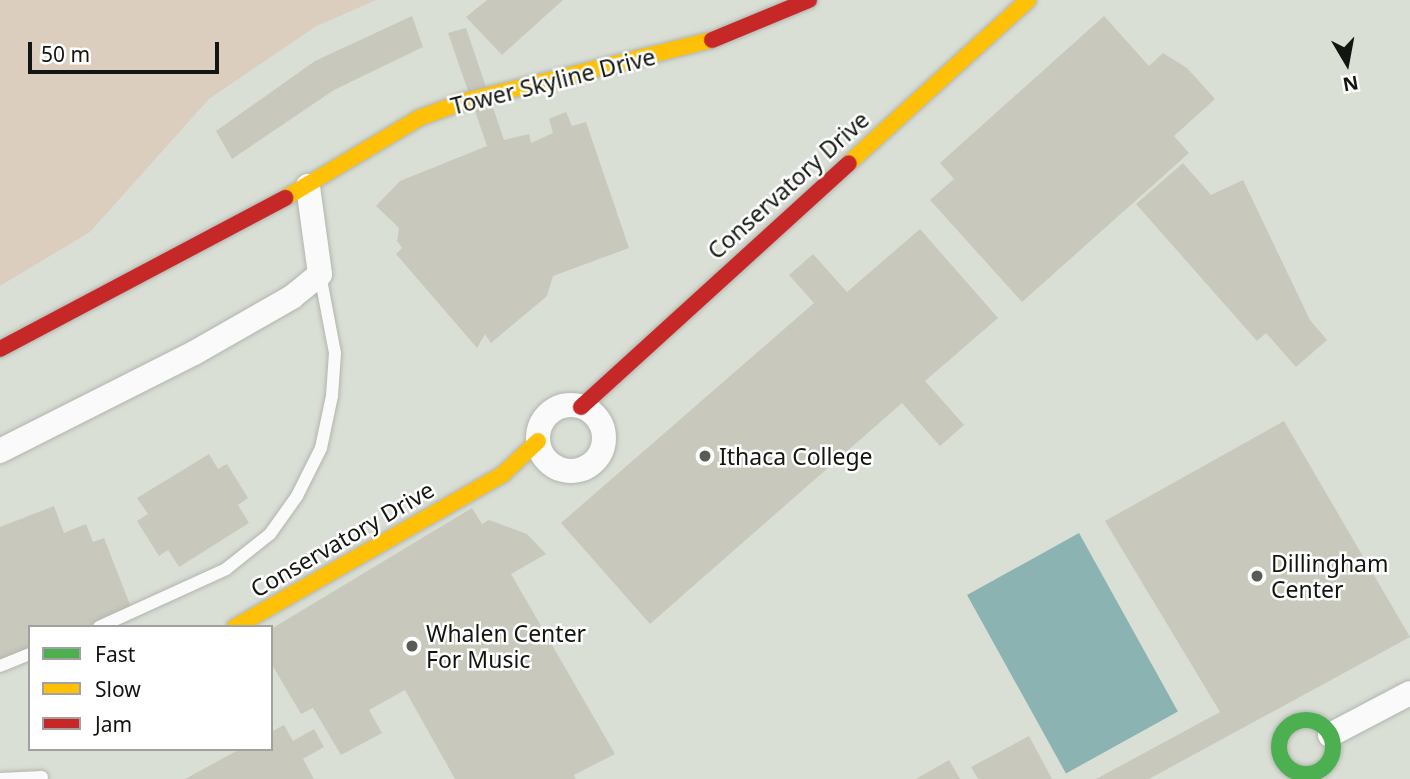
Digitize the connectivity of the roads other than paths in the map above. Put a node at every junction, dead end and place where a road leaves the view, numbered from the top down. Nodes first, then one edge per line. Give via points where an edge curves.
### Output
1 (809, 0) edge
2 (1028, 0) edge
3 (309, 186) junction
4 (320, 274) junction
5 (0, 349) edge
6 (581, 407) junction
7 (538, 441) junction
8 (0, 451) edge
9 (103, 625) edge
10 (239, 625) edge
11 (28, 655) edge
12 (0, 666) edge
13 (1410, 693) edge
14 (1331, 735) dead end
15 (42, 778) edge
16 (0, 779) edge

1 - 3 street, Tower Skyline Drive via 719,38 465,101 419,118 374,140
2 - 6 street, Conservatory Drive
3 - 4 street
3 - 5 street, Tower Skyline Drive
4 - 8 street via 292,297 194,353
4 - 9 lane via 335,353 332,396 321,448 297,496 270,534 226,569
6 - 7 street via 569,405 546,417
6 - 7 street via 601,422 604,435 603,448 587,467 561,469 542,453
7 - 10 street, Conservatory Drive via 503,474
11 - 12 lane
13 - 14 street
15 - 16 lane

